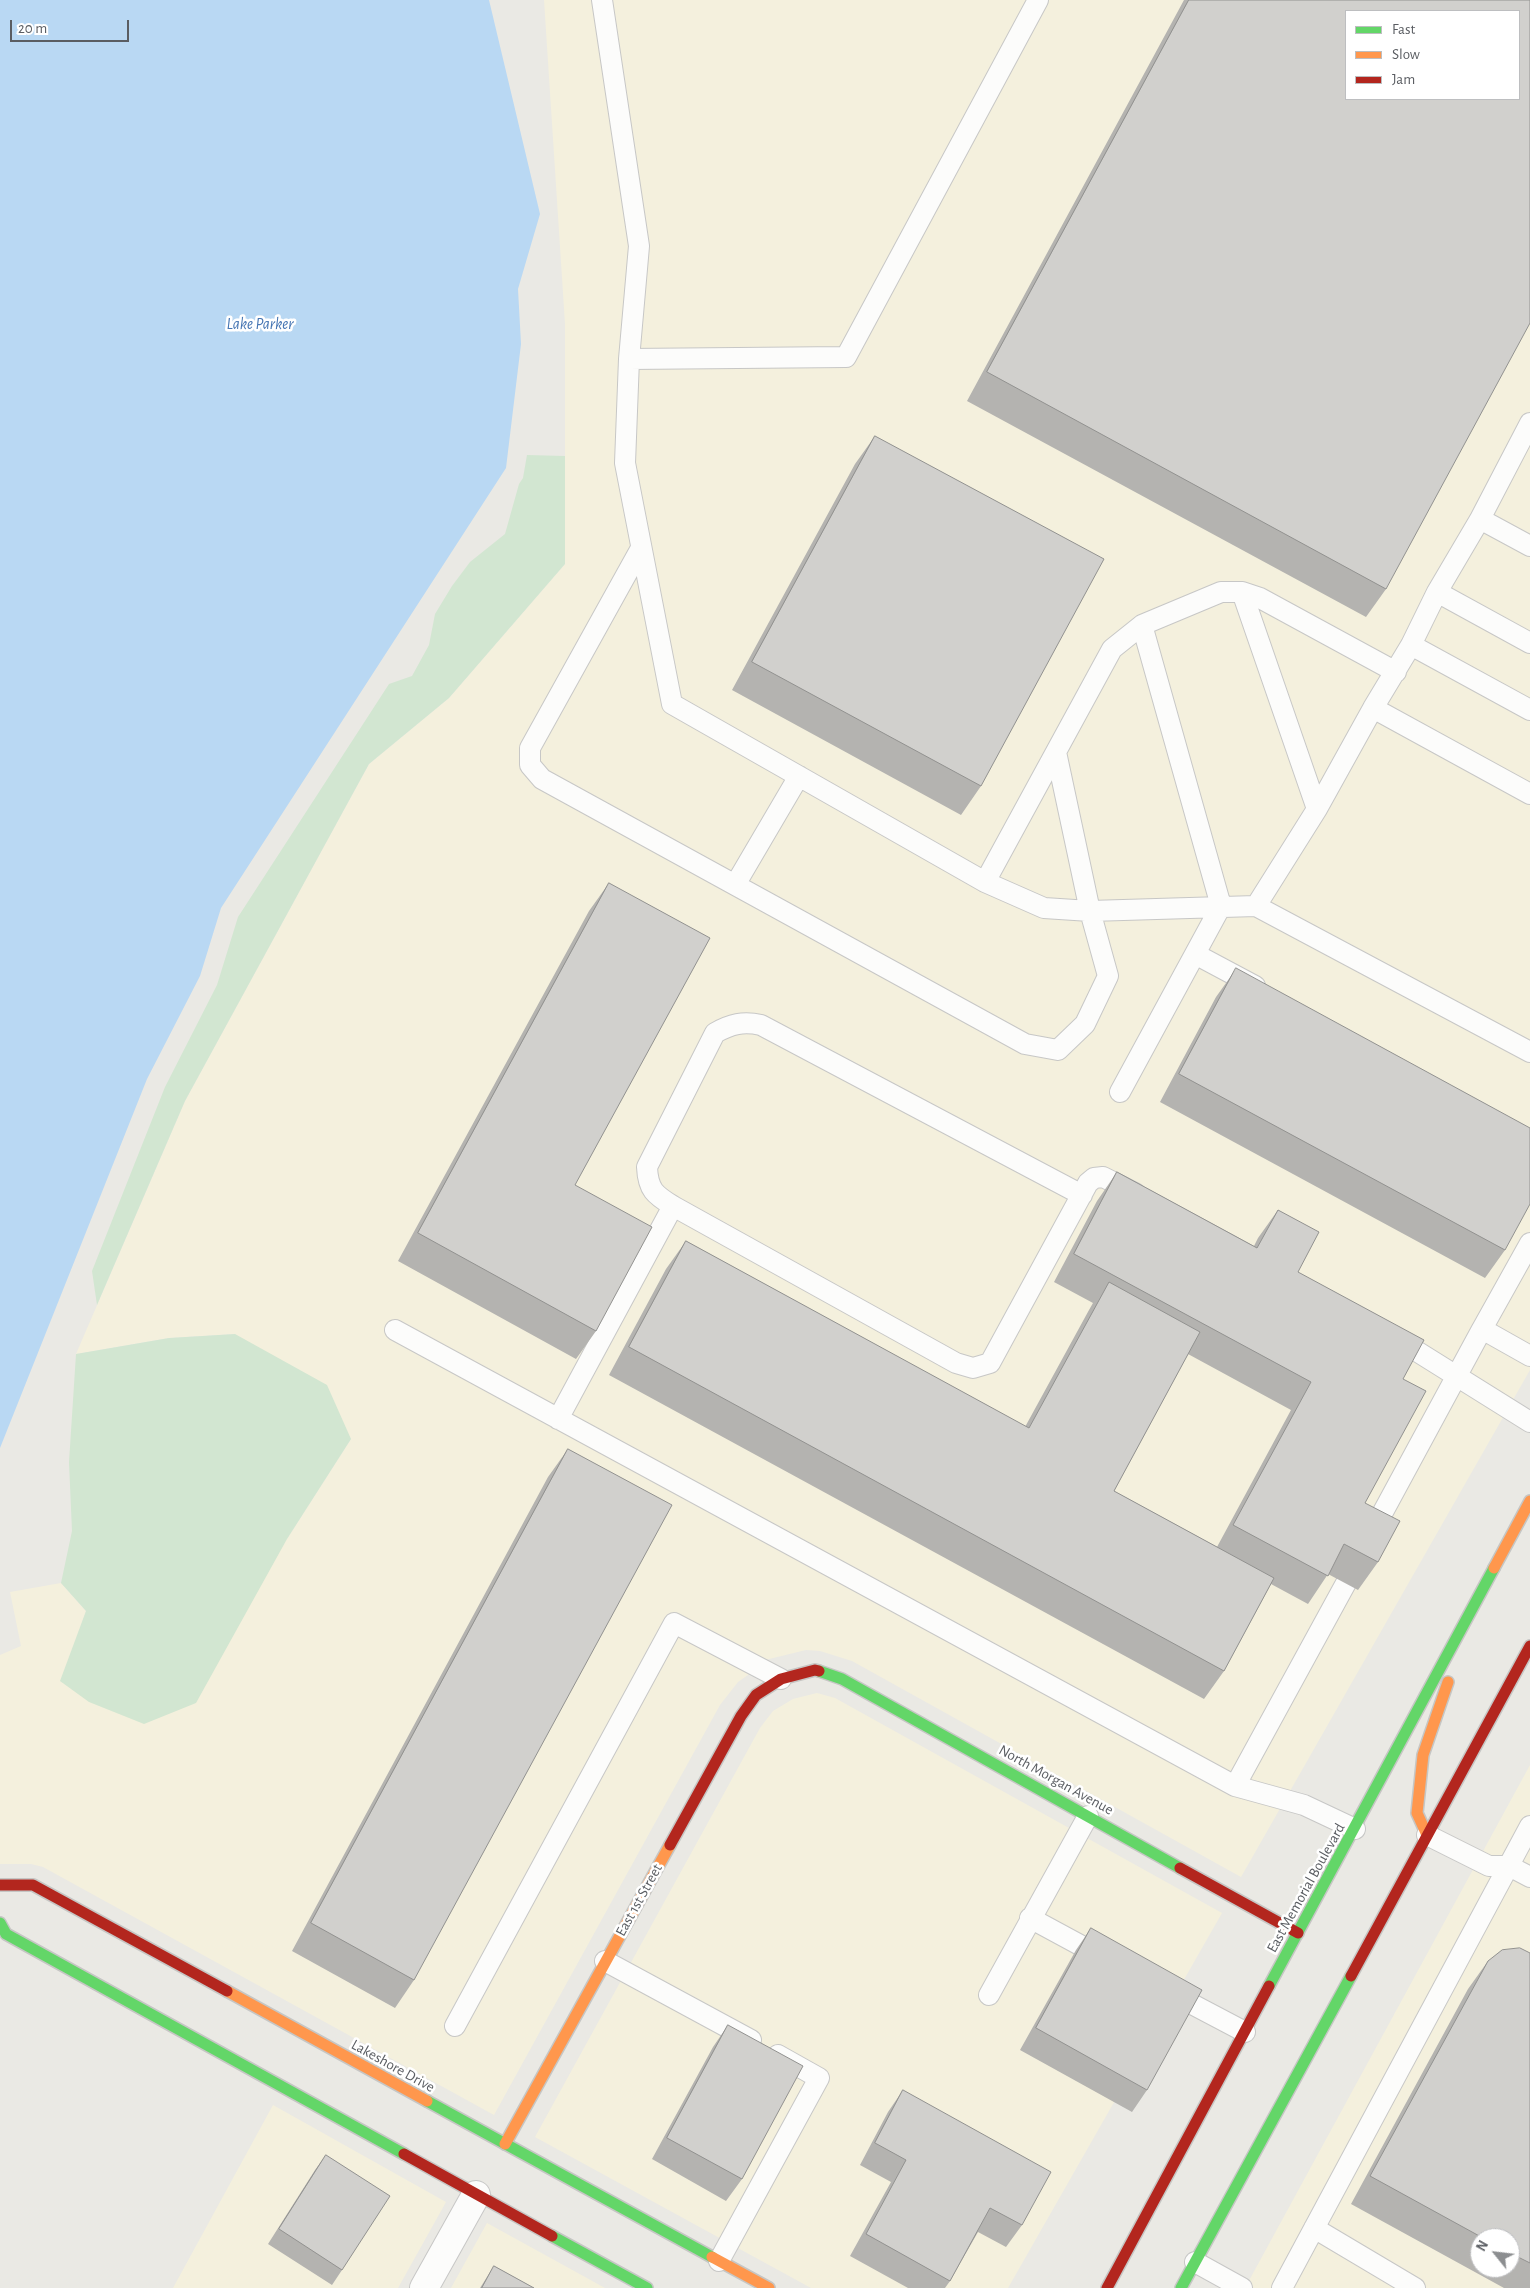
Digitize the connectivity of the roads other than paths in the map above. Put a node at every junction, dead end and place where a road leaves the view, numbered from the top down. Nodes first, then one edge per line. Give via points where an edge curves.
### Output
1 (602, 0) edge
2 (1038, 0) edge
3 (629, 359) junction
4 (1530, 423) edge
5 (1480, 519) junction
6 (1530, 546) edge
7 (641, 548) junction
8 (1242, 592) junction
9 (1437, 592) junction
10 (1142, 625) junction
11 (1530, 643) edge
12 (1411, 646) junction
13 (1396, 672) junction
14 (1373, 708) junction
15 (1530, 710) edge
16 (1056, 752) junction
17 (799, 776) junction
18 (1530, 794) edge
19 (1317, 808) junction
20 (985, 882) junction
21 (735, 885) junction
22 (1221, 906) junction
23 (1256, 906) junction
24 (1090, 911) junction
25 (1195, 954) junction
26 (1274, 996) edge
27 (1530, 1052) edge
28 (1120, 1092) dead end
29 (1082, 1195) junction
30 (1155, 1203) edge
31 (673, 1206) junction
32 (1530, 1244) edge
33 (1375, 1326) edge
34 (1482, 1329) junction
35 (395, 1330) dead end
36 (1530, 1356) edge
37 (1458, 1378) junction
38 (558, 1419) junction
39 (1530, 1422) edge
40 (1530, 1501) edge
41 (1367, 1542) edge
42 (1346, 1583) dead end
43 (1480, 1591) junction
44 (1530, 1646) edge
45 (787, 1678) junction
46 (1235, 1786) junction
47 (1088, 1816) junction
48 (1530, 1826) edge
49 (1355, 1829) junction
50 (1427, 1835) junction
51 (1508, 1866) junction
52 (1530, 1877) edge
53 (0, 1885) edge
54 (1030, 1918) junction
55 (0, 1923) edge
56 (1298, 1933) junction
57 (605, 1961) junction
58 (1117, 1964) edge
59 (1151, 1983) edge
60 (989, 1995) dead end
61 (455, 2026) dead end
62 (1245, 2032) junction
63 (505, 2144) junction
64 (476, 2195) junction
65 (1314, 2228) junction
66 (719, 2261) junction
67 (1195, 2262) junction
68 (424, 2288) edge
69 (647, 2288) edge
70 (769, 2288) edge
71 (1107, 2288) edge
72 (1181, 2288) edge
73 (1242, 2288) edge
74 (1282, 2288) edge
75 (1414, 2288) edge

1 - 3 lane via 639,246
2 - 3 lane via 846,357
3 - 7 lane via 625,463
4 - 5 lane
5 - 6 lane
5 - 9 lane
7 - 17 lane via 672,704
7 - 21 lane via 530,748 530,765 542,779
8 - 10 lane via 1221,592
8 - 13 lane via 1260,598
8 - 19 lane
9 - 11 lane
9 - 12 lane
10 - 16 lane via 1112,649
10 - 22 lane
12 - 13 lane
12 - 15 lane
13 - 14 lane
14 - 18 lane
14 - 19 lane
16 - 20 lane
16 - 24 lane
17 - 20 lane
17 - 21 lane
19 - 23 lane
20 - 24 lane via 1044,908
21 - 24 lane via 1025,1044 1058,1050 1085,1024 1108,976
22 - 23 lane
22 - 24 lane
22 - 25 lane
23 - 27 lane
25 - 26 lane
25 - 28 lane
29 - 30 lane via 1094,1178 1103,1177
29 - 31 lane via 990,1364 973,1368 956,1363
29 - 31 lane via 760,1025 746,1022 729,1025 715,1033 647,1167 655,1194
31 - 38 lane
32 - 34 lane
33 - 37 lane
34 - 36 lane
34 - 37 lane
35 - 38 lane
37 - 39 lane
37 - 41 lane
38 - 46 lane
40 - 43 street, East Memorial Boulevard
42 - 46 lane
43 - 49 street, East Memorial Boulevard
43 - 50 street via 1423,1755 1417,1813
44 - 50 street
45 - 47 street, North Morgan Avenue via 815,1670 842,1679
45 - 57 street, East 1st Street via 756,1695 740,1716
45 - 61 lane via 674,1623
46 - 49 lane via 1304,1805
47 - 54 lane
47 - 56 street, North Morgan Avenue
48 - 51 lane
49 - 56 street, East Memorial Boulevard
50 - 51 lane via 1488,1866
50 - 67 street
51 - 52 lane
51 - 65 lane
53 - 63 street, Lakeshore Drive via 33,1885
54 - 58 lane
54 - 60 lane
55 - 64 street via 6,1934
56 - 62 street, East Memorial Boulevard
57 - 63 street, East 1st Street
57 - 66 lane via 819,2078
59 - 62 lane
62 - 71 street, East Memorial Boulevard
63 - 66 street, Lakeshore Drive
64 - 68 street
64 - 69 street
65 - 74 lane
65 - 75 lane
66 - 70 street, Lakeshore Drive
67 - 72 street
67 - 73 lane

